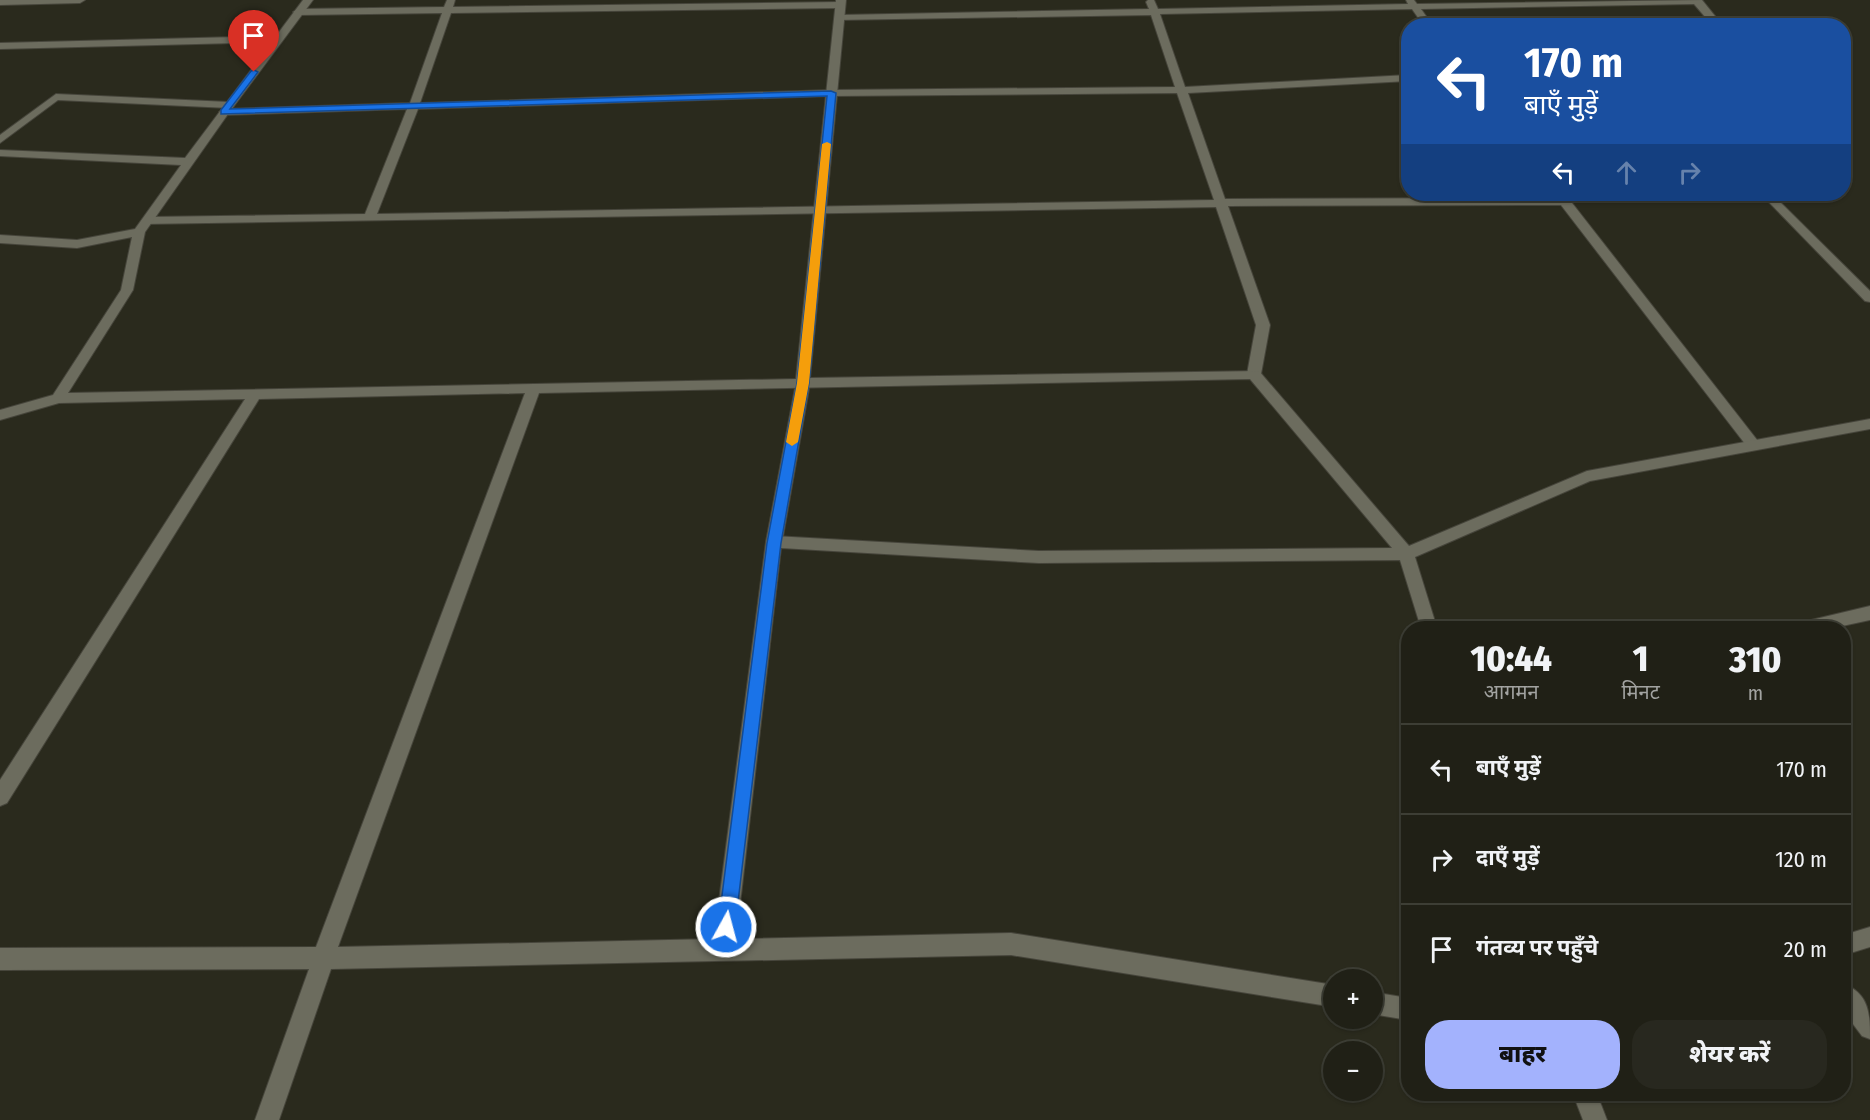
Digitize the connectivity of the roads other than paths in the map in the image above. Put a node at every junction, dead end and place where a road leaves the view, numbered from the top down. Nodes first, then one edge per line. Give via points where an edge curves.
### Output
1 (80, 0) edge
2 (308, 0) edge
3 (1697, 1) edge
4 (0, 2) edge
5 (841, 2) edge
6 (1411, 3) edge
7 (449, 5) edge
8 (1153, 6) edge
9 (298, 12) junction
10 (839, 18) junction
11 (1423, 18) edge
12 (1712, 18) edge
13 (278, 39) junction
14 (0, 46) edge
15 (1401, 78) edge
16 (1182, 90) junction
17 (831, 93) junction
18 (414, 106) junction
19 (227, 109) junction
20 (0, 140) edge
21 (0, 153) edge
22 (189, 162) junction
23 (1401, 200) edge
24 (1565, 201) edge
25 (1773, 201) edge
26 (1221, 203) junction
27 (820, 210) junction
28 (370, 217) junction
29 (143, 226) junction
30 (0, 239) edge
31 (1870, 298) edge
32 (1254, 374) junction
33 (803, 383) junction
34 (534, 388) junction
35 (255, 394) junction
36 (58, 398) junction
37 (0, 415) edge
38 (1870, 424) edge
39 (1754, 445) junction
40 (774, 543) junction
41 (1406, 554) junction
42 (1870, 613) edge
43 (1427, 621) edge
44 (1836, 621) edge
45 (0, 797) edge
46 (1870, 937) edge
47 (1851, 943) edge
48 (724, 950) junction
49 (324, 958) junction
50 (0, 959) edge
51 (1323, 994) edge
52 (1851, 1004) edge
53 (1383, 1005) edge
54 (1401, 1008) edge
55 (1870, 1028) edge
56 (1588, 1101) edge
57 (267, 1120) edge
58 (1595, 1120) edge

1 - 4 street
2 - 9 street
3 - 6 street
3 - 12 street
5 - 7 street
5 - 10 street
6 - 8 street
6 - 11 street
7 - 9 street
7 - 18 street
8 - 10 street
8 - 16 street
9 - 13 street
10 - 17 street
13 - 14 street
13 - 19 street
15 - 16 street
16 - 17 street
16 - 26 street
17 - 18 street
17 - 27 street
18 - 19 street
18 - 28 street
19 - 20 street via 56,97
19 - 22 street
21 - 22 street
22 - 29 street
23 - 26 street
24 - 39 street
25 - 31 street
26 - 27 street
26 - 32 street via 1263,325
27 - 28 street
27 - 33 street
28 - 29 street
29 - 30 street via 77,244
29 - 36 street via 127,290
32 - 33 street
32 - 41 street
33 - 34 street
33 - 40 street
34 - 35 street
34 - 49 street
35 - 36 street
35 - 45 street
36 - 37 street
38 - 39 street
39 - 41 street via 1587,476
40 - 41 street via 1039,557
40 - 48 street
41 - 43 street
42 - 44 street
46 - 47 street
48 - 49 street
48 - 51 street via 1011,944
49 - 50 street
49 - 57 street
52 - 55 street
53 - 54 street
56 - 58 street

